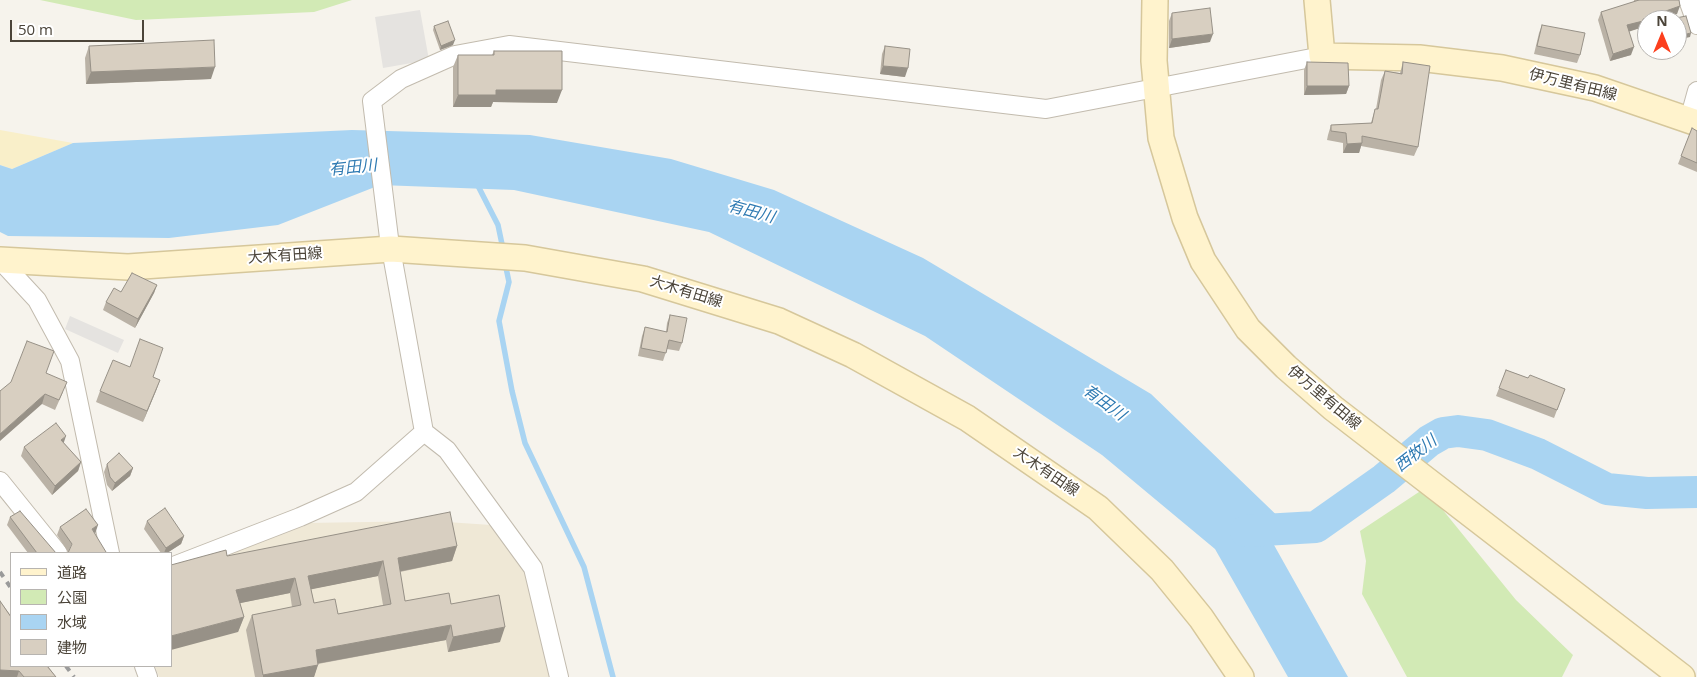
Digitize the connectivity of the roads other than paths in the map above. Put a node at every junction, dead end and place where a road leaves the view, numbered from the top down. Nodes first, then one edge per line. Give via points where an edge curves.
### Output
1 (1155, 0) edge
2 (1317, 0) edge
3 (1688, 0) edge
4 (1697, 25) edge
5 (1322, 56) junction
6 (1155, 89) junction
7 (1697, 91) edge
8 (1693, 122) edge
9 (391, 249) junction
10 (0, 260) edge
11 (424, 432) junction
12 (3, 491) edge
13 (57, 552) edge
14 (110, 552) edge
15 (172, 567) edge
16 (559, 677) edge
17 (1241, 677) edge
18 (1682, 677) edge

1 - 6 main road, 伊万里有田線
2 - 5 main road
3 - 4 street
5 - 6 street
5 - 8 main road, 伊万里有田線 via 1420,58 1502,68 1595,88
6 - 9 street via 1046,109 509,45 455,55 401,79 372,101
6 - 18 main road, 伊万里有田線 via 1161,138 1185,218 1203,260 1248,329 1286,367 1382,446
7 - 8 street
9 - 10 main road, 大木有田線 via 128,267
9 - 11 street
9 - 17 main road, 大木有田線 via 525,258 642,279 779,321 853,355 967,418 1098,508 1162,570 1201,618
10 - 14 street via 37,300 70,361
11 - 15 street via 356,492
11 - 16 street via 447,450 533,568
12 - 13 street

